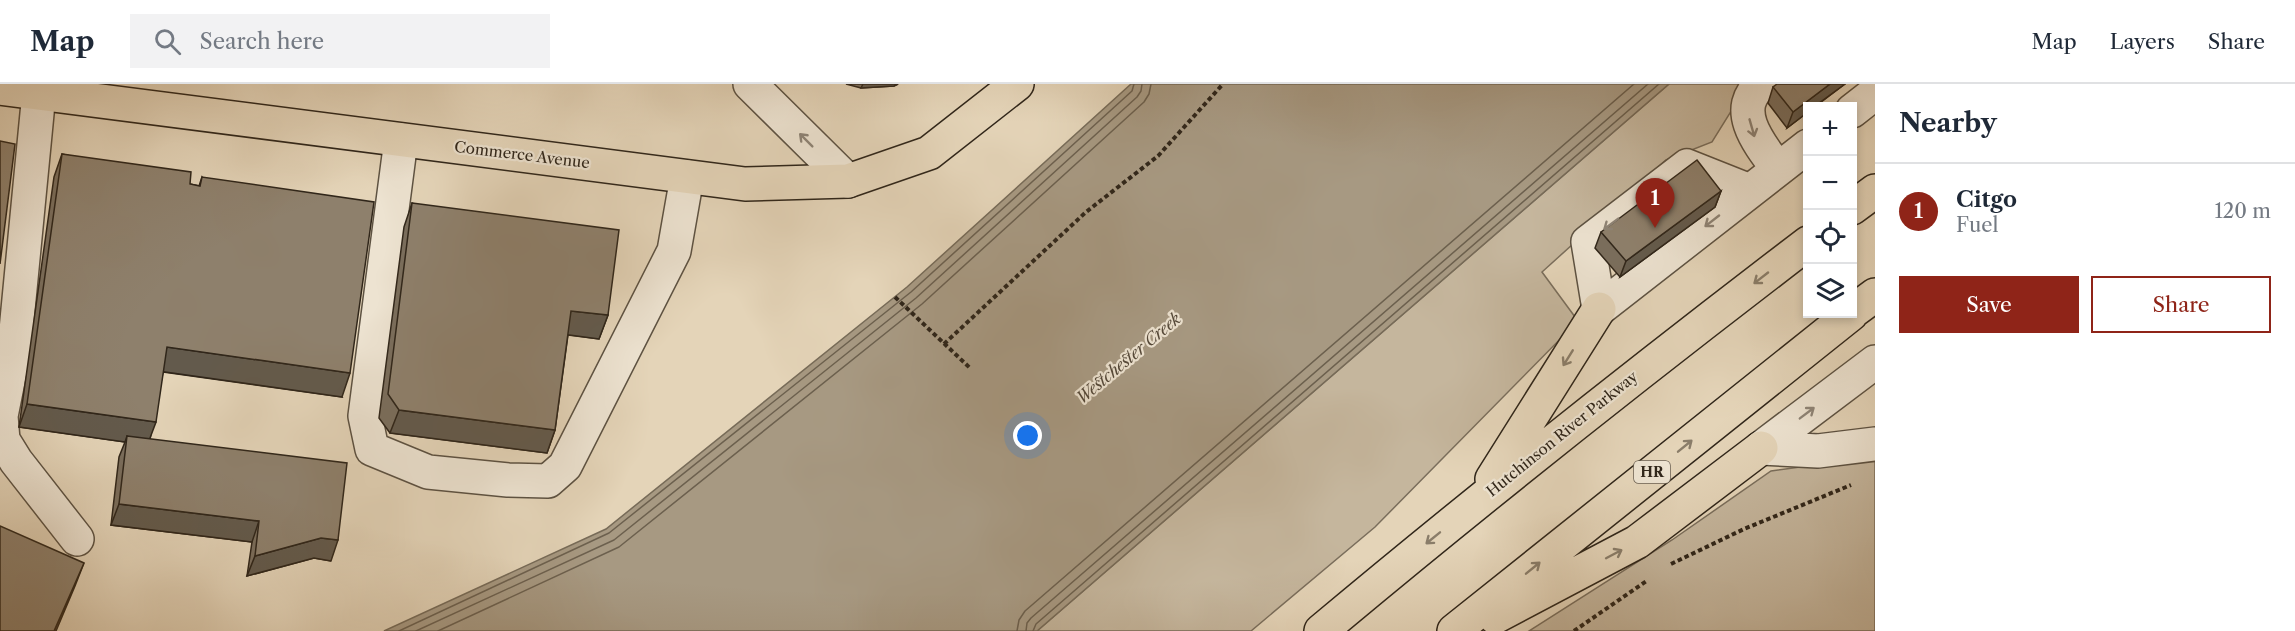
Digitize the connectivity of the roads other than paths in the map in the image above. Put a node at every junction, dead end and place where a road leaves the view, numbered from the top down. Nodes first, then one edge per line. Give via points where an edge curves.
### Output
1 (750, 84) edge
2 (1017, 84) edge
3 (1762, 84) edge
4 (0, 88) edge
5 (39, 93) junction
6 (100, 93) edge
7 (1875, 93) edge
8 (1857, 107) edge
9 (401, 140) junction
10 (1803, 150) edge
11 (1778, 169) junction
12 (687, 177) junction
13 (848, 182) junction
14 (1750, 191) junction
15 (1875, 191) edge
16 (1857, 204) edge
17 (1803, 247) edge
18 (1875, 295) edge
19 (1599, 309) junction
20 (1857, 309) edge
21 (1846, 318) edge
22 (1875, 362) edge
23 (1875, 444) edge
24 (1761, 448) junction
25 (1478, 501) junction
26 (77, 539) dead end
27 (1321, 631) edge
28 (1454, 631) edge
29 (1470, 631) edge

13 -> 1 street
2 - 13 main road, Commerce Avenue via 929,153
3 -> 11 street via 1755,89 1747,109 1753,135
4 - 5 main road, Commerce Avenue
5 - 6 main road, Commerce Avenue
5 - 26 street via 14,351 1,416 3,440
6 - 9 main road, Commerce Avenue
7 - 8 street
9 - 12 main road, Commerce Avenue
9 - 12 street via 366,416 372,448 428,472 548,481 565,466 674,251
10 - 11 street
11 - 14 street
12 - 13 main road, Commerce Avenue via 745,184
14 -> 19 street
14 -> 19 street via 1687,166 1588,242
15 - 16 main road
17 -> 25 main road, Hutchinson River Parkway
18 - 20 main road, HR
19 -> 25 main road
28 -> 21 main road, HR
24 -> 22 street
23 - 24 street via 1818,451
29 -> 24 main road via 1636,542
25 -> 27 main road, Hutchinson River Parkway

